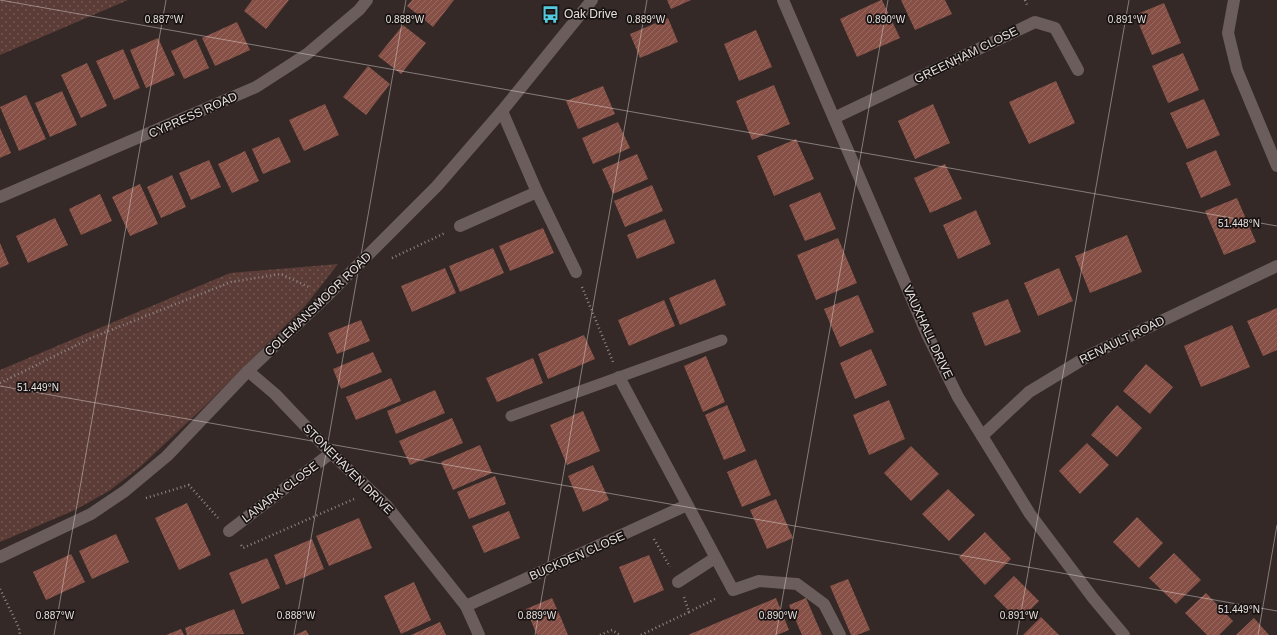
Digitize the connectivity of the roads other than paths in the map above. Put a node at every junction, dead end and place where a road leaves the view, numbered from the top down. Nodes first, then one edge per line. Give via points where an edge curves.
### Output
1 (368, 0) edge
2 (592, 0) edge
3 (784, 0) edge
4 (1234, 0) edge
5 (1078, 70) dead end
6 (502, 111) junction
7 (834, 118) junction
8 (1277, 166) edge
9 (538, 192) junction
10 (0, 197) edge
11 (460, 226) road end
12 (1277, 266) edge
13 (576, 272) road end
14 (722, 340) dead end
15 (248, 371) junction
16 (619, 377) junction
17 (511, 416) dead end
18 (982, 436) junction
19 (331, 453) junction
20 (687, 505) junction
21 (229, 531) dead end
22 (0, 557) edge
23 (715, 558) junction
24 (678, 582) dead end
25 (466, 606) junction
26 (479, 635) edge
27 (840, 635) edge
28 (1124, 635) edge

1 - 10 street, CYPRESS ROAD via 307,54 256,87
2 - 6 street, COLEMANSMOOR ROAD
3 - 7 street, VAUXHALL DRIVE
4 - 8 street via 1228,33 1237,70
5 - 7 street, GREENHAM CLOSE via 1055,28 1035,22
6 - 9 street
6 - 15 street, COLEMANSMOOR ROAD via 437,186 326,298
7 - 18 street, VAUXHALL DRIVE via 927,334 958,397
9 - 11 street
9 - 13 street
12 - 18 street, RENAULT ROAD via 1090,355 1029,392
14 - 16 lane
15 - 19 street, STONEHAVEN DRIVE via 275,394
15 - 22 street, COLEMANSMOOR ROAD via 167,456 125,491 91,514
16 - 17 lane
16 - 20 street
18 - 28 street, VAUXHALL DRIVE via 1030,514
19 - 21 street, LANARK CLOSE
19 - 25 street, STONEHAVEN DRIVE via 386,505
20 - 23 street
20 - 25 street, BUCKDEN CLOSE
23 - 24 street
23 - 27 street via 733,590 759,581 797,584 824,604
25 - 26 street, STONEHAVEN DRIVE

